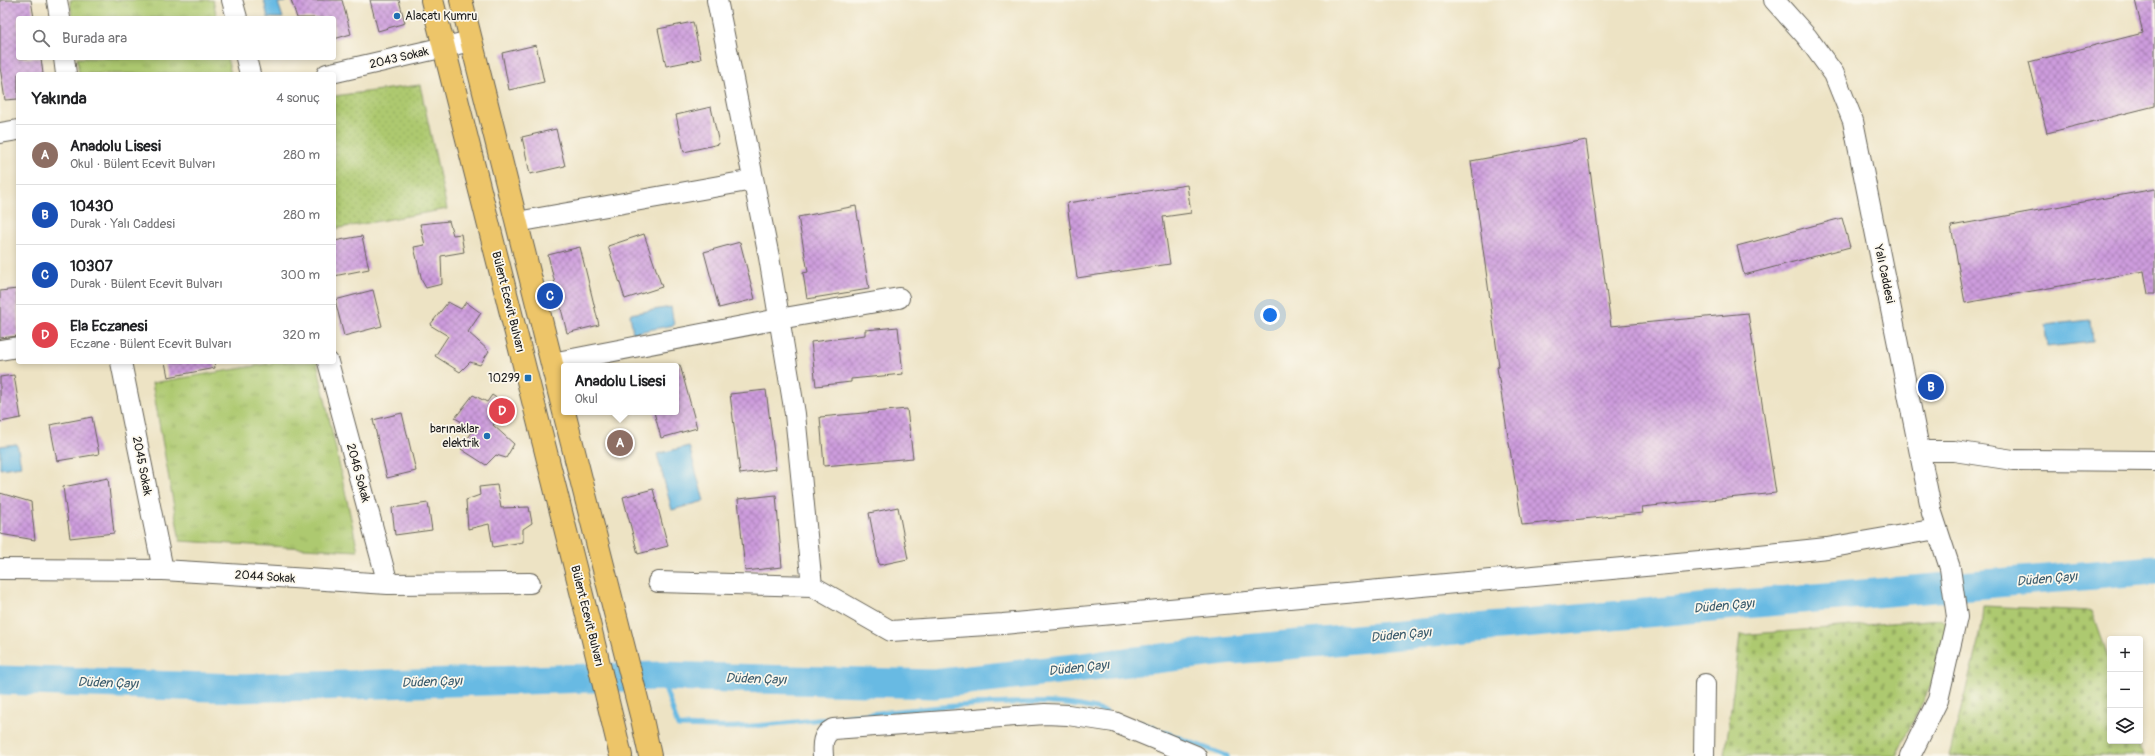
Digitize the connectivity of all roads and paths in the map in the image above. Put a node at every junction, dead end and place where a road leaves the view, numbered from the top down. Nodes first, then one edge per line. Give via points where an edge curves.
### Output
1 (57, 0) edge
2 (232, 0) edge
3 (432, 0) edge
4 (460, 0) edge
5 (717, 0) edge
6 (1774, 0) edge
7 (60, 16) edge
8 (236, 16) edge
9 (471, 41) junction
10 (444, 48) junction
11 (64, 60) edge
12 (246, 60) edge
13 (66, 72) edge
14 (250, 72) edge
15 (336, 72) edge
16 (16, 130) edge
17 (0, 133) edge
18 (753, 180) junction
19 (516, 222) junction
20 (899, 298) dead end
21 (779, 318) junction
22 (16, 346) edge
23 (0, 350) edge
24 (552, 363) junction
25 (121, 364) edge
26 (329, 364) edge
27 (561, 400) edge
28 (565, 415) edge
29 (1920, 451) junction
30 (2155, 461) edge
31 (1937, 529) junction
32 (0, 569) edge
33 (163, 570) junction
34 (658, 582) dead end
35 (530, 583) dead end
36 (388, 584) junction
37 (812, 586) junction
38 (1705, 684) dead end
39 (621, 756) edge
40 (650, 756) edge
41 (823, 756) edge
42 (1196, 756) edge
43 (1704, 756) edge
44 (1910, 756) edge

1 - 7 street
2 - 8 street
3 - 10 main road, Bülent Ecevit Bulvarı
4 - 9 main road
5 - 18 street
6 - 29 street, Yalı Caddesi via 1807,37 1834,74 1853,121
9 - 10 street, 2043 Sokak
9 - 19 main road
10 - 15 street, 2043 Sokak
10 - 39 main road, Bülent Ecevit Bulvarı
11 - 13 street
12 - 14 street
16 - 17 street
18 - 19 street
18 - 21 street
19 - 24 main road
20 - 21 street
21 - 24 street
21 - 37 street via 795,414
22 - 23 street
24 - 27 main road
25 - 33 street, 2045 Sokak
26 - 36 street, 2046 Sokak
28 - 40 main road
29 - 30 street via 1954,451 2013,460
29 - 31 street, Yalı Caddesi
31 - 37 street via 1827,548 1718,559 1003,624 891,631
31 - 44 street, Yalı Caddesi via 1950,568 1957,618 1938,700
32 - 33 street, 2044 Sokak
33 - 36 street, 2044 Sokak
34 - 37 street
35 - 36 street, 2044 Sokak
38 - 43 street
41 - 42 street via 822,742 827,732 834,729 1044,714 1114,722

